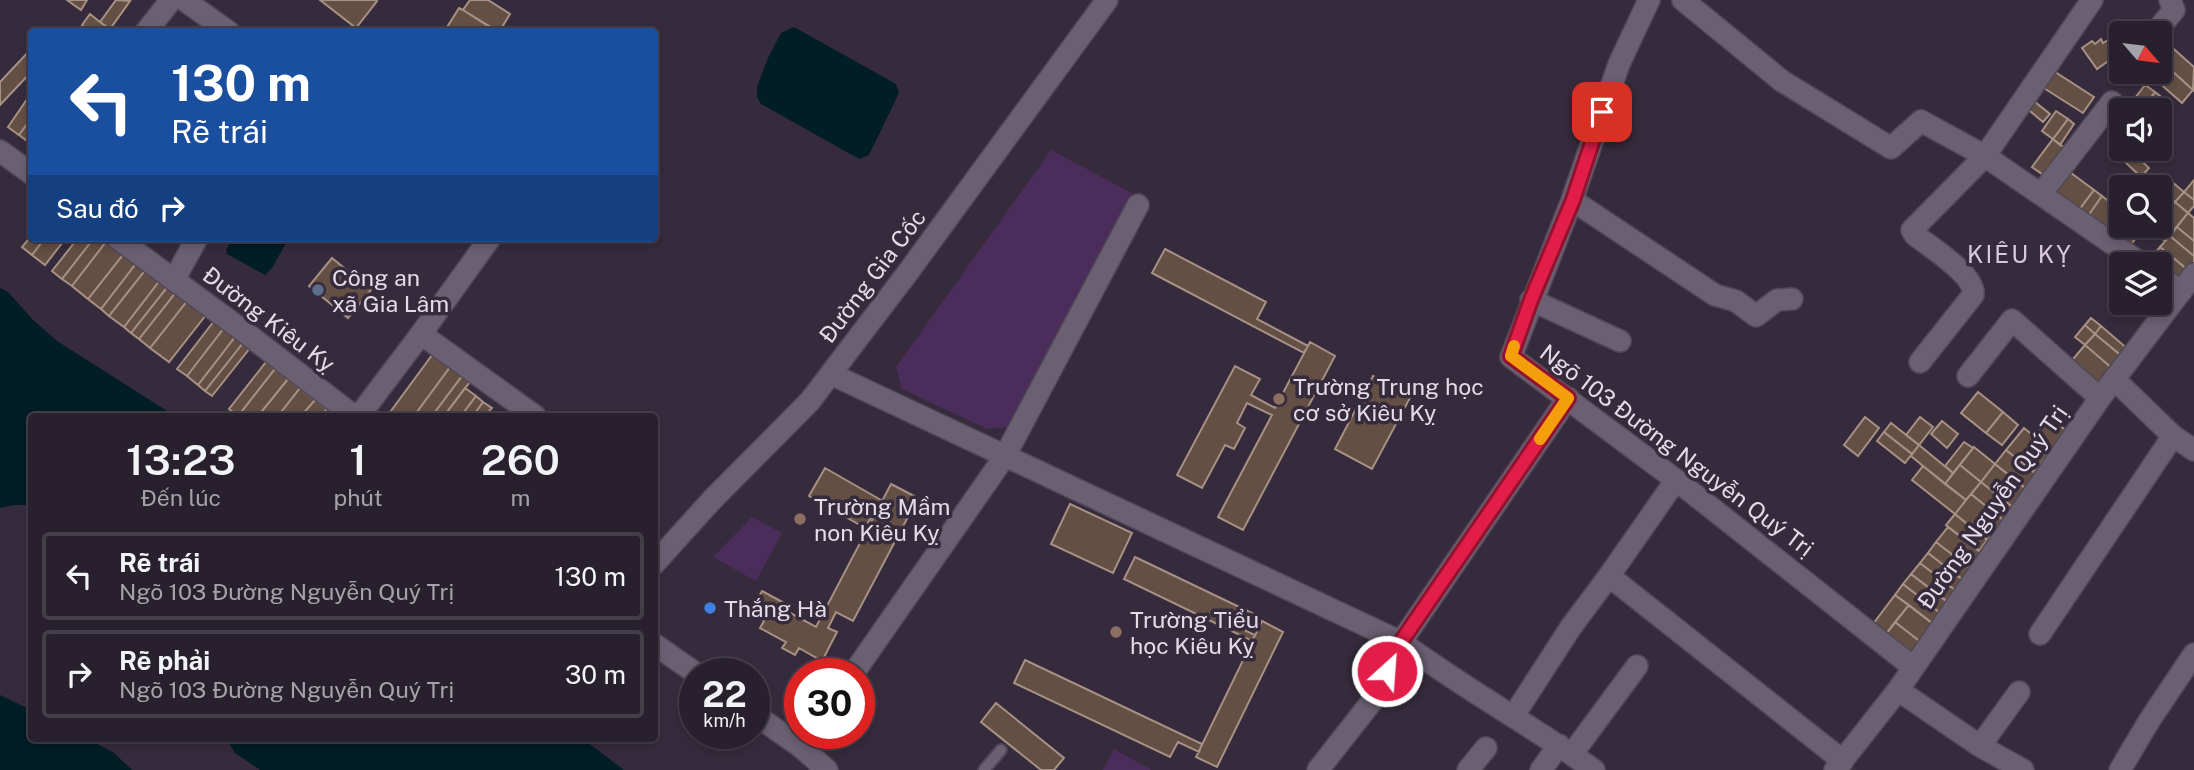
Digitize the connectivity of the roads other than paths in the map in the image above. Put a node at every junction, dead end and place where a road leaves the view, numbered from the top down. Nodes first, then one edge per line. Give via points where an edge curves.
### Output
1 (171, 0) edge
2 (184, 0) edge
3 (1107, 0) edge
4 (1649, 0) edge
5 (1683, 0) edge
6 (2092, 0) edge
7 (2169, 0) edge
8 (2165, 21) edge
9 (149, 28) edge
10 (223, 28) edge
11 (2109, 106) edge
12 (0, 151) edge
13 (1984, 156) junction
14 (28, 171) edge
15 (2041, 194) junction
16 (1573, 200) junction
17 (1138, 205) dead end
18 (122, 242) edge
19 (195, 242) edge
20 (487, 242) edge
21 (2125, 252) edge
22 (2194, 274) edge
23 (174, 280) junction
24 (2172, 285) edge
25 (2181, 292) junction
26 (1792, 299) dead end
27 (1531, 300) junction
28 (421, 334) junction
29 (1620, 341) dead end
30 (1920, 362) dead end
31 (831, 374) junction
32 (1968, 376) dead end
33 (2114, 379) junction
34 (1568, 398) junction
35 (2100, 398) junction
36 (352, 413) edge
37 (358, 413) edge
38 (531, 413) edge
39 (2173, 436) junction
40 (2194, 450) edge
41 (1005, 456) junction
42 (1676, 480) junction
43 (658, 560) edge
44 (1609, 576) junction
45 (2040, 634) dead end
46 (1401, 642) junction
47 (658, 647) edge
48 (2194, 654) edge
49 (864, 658) edge
50 (679, 661) edge
51 (1637, 666) dead end
52 (1913, 667) junction
53 (1898, 690) junction
54 (2019, 692) dead end
55 (1514, 715) junction
56 (1980, 746) junction
57 (1486, 748) dead end
58 (812, 749) edge
59 (1002, 750) dead end
60 (1566, 750) junction
61 (1839, 765) edge
62 (827, 770) edge
63 (984, 770) edge
64 (1318, 770) edge
65 (1468, 770) edge
66 (1541, 770) edge
67 (1594, 770) edge
68 (2023, 770) edge
69 (2120, 770) edge

1 - 9 street
2 - 10 street
3 - 31 street, Đường Gia Cốc
4 - 16 street, Ngõ 103 Đường Nguyễn Quý Trị via 1619,64
5 - 13 street via 1782,81 1891,148 1921,121
6 - 13 street
7 - 8 street via 2174,10
11 - 15 street
12 - 14 street
13 - 15 street
13 - 30 street via 1912,230 1965,275 1973,289 1973,295
15 - 21 street
16 - 26 street via 1715,295 1727,297 1756,316 1777,300
16 - 27 street, Ngõ 103 Đường Nguyễn Quý Trị
17 - 41 street
18 - 23 street, Đường Kiêu Kỵ
19 - 23 street
20 - 28 street
22 - 25 street, Đường Nguyễn Quý Trị
23 - 36 street, Đường Kiêu Kỵ
24 - 25 street
25 - 33 street, Đường Nguyễn Quý Trị
27 - 29 street
27 - 34 street, Ngõ 103 Đường Nguyễn Quý Trị via 1511,356
28 - 37 street
28 - 38 street
31 - 41 street
31 - 43 street, Đường Gia Cốc
32 - 35 street via 2012,320
33 - 35 street, Đường Nguyễn Quý Trị
33 - 39 street
34 - 42 street, Ngõ 103 Đường Nguyễn Quý Trị
34 - 46 street
35 - 52 street, Đường Nguyễn Quý Trị
39 - 40 street
39 - 45 street
41 - 46 street
41 - 49 street
42 - 44 street
42 - 52 street, Ngõ 103 Đường Nguyễn Quý Trị
44 - 55 street
44 - 61 street
46 - 55 street via 1447,676
46 - 64 street via 1380,691
47 - 50 street
48 - 69 street
51 - 60 street
52 - 53 street, Đường Nguyễn Quý Trị
53 - 56 street
53 - 61 street, Đường Nguyễn Quý Trị
54 - 56 street
55 - 60 street
56 - 68 street
57 - 65 street
58 - 62 street
59 - 63 lane
60 - 66 street
60 - 67 street

